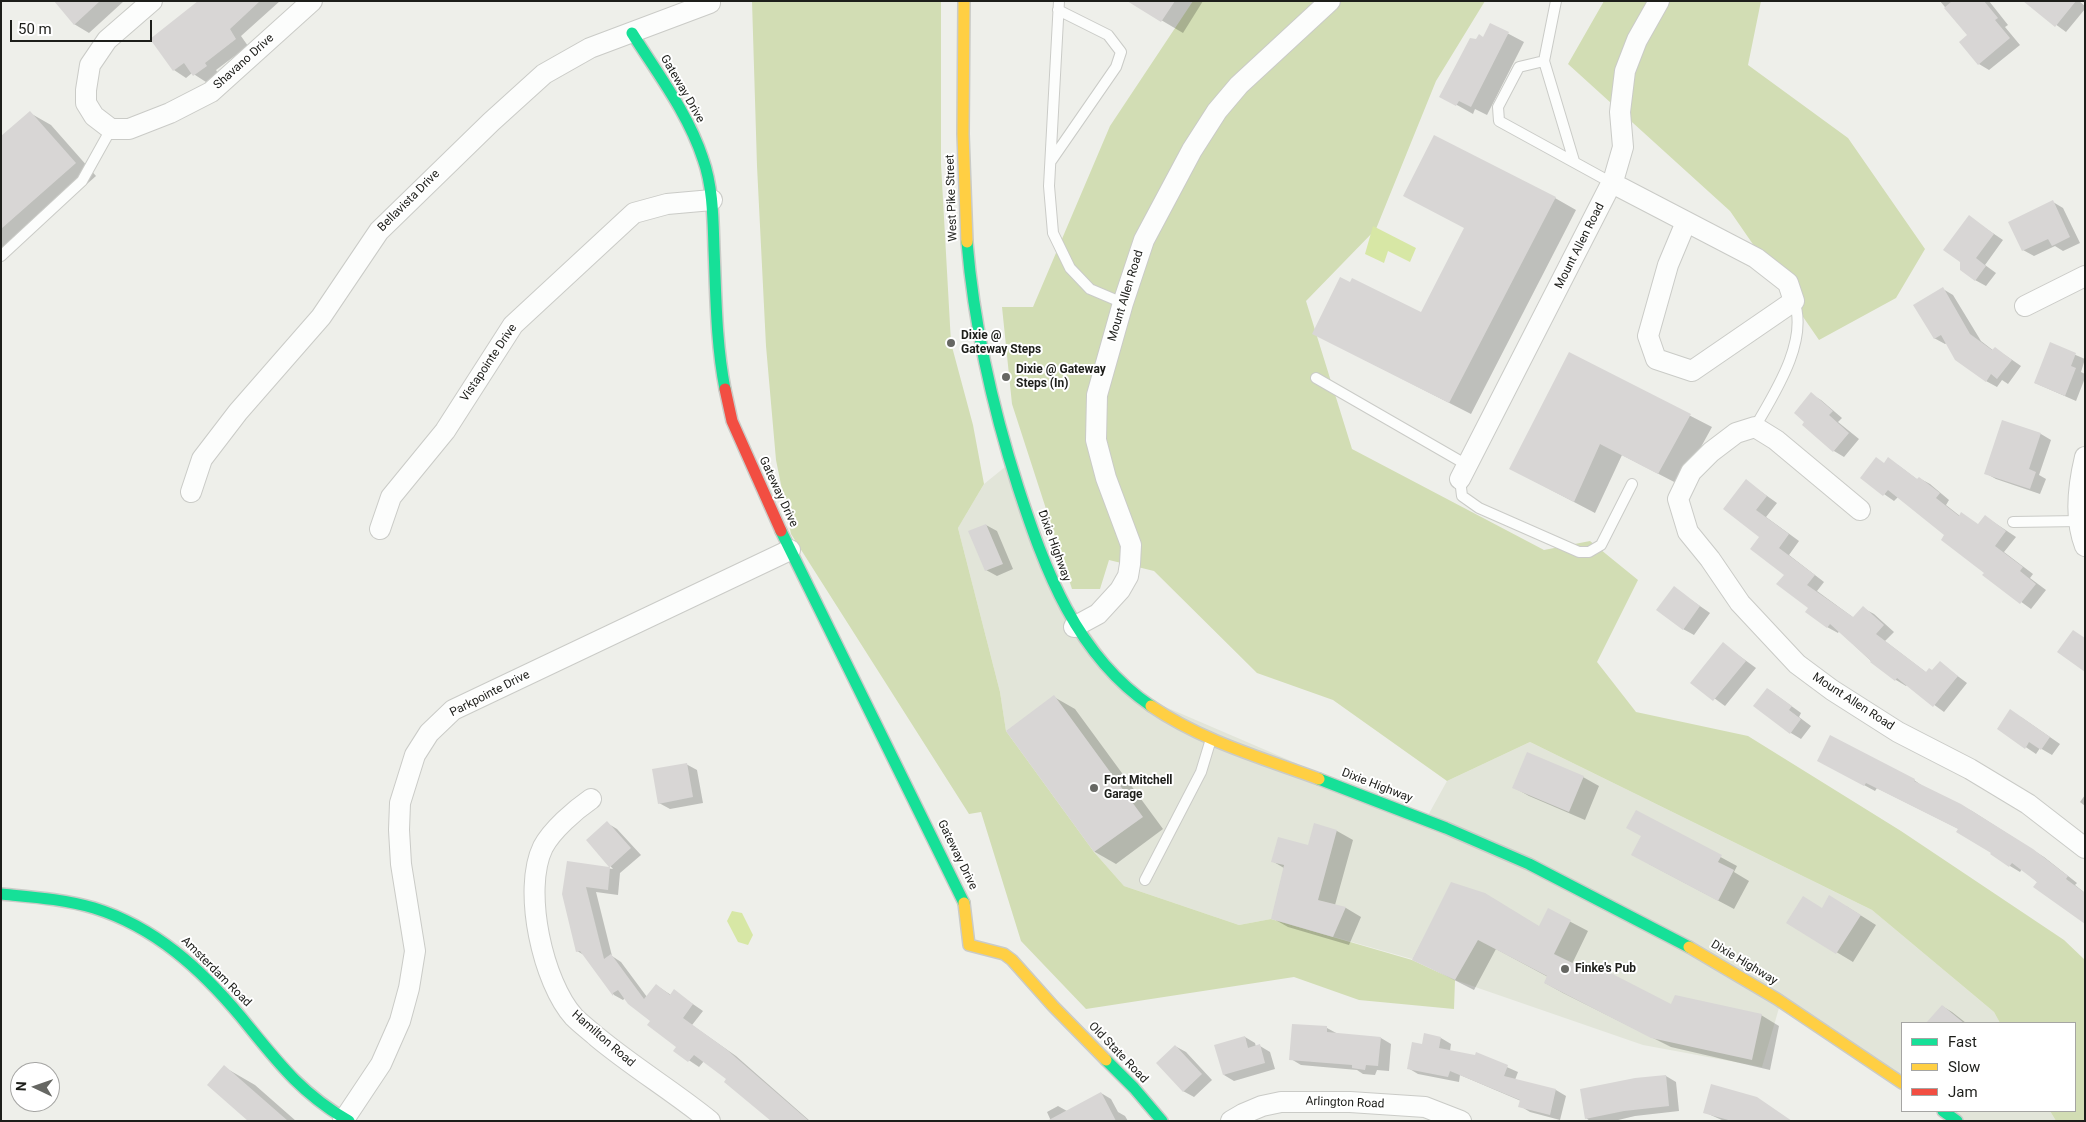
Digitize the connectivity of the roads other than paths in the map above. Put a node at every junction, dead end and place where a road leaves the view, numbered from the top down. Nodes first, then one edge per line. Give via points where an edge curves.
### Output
1 (152, 1) edge
2 (312, 1) edge
3 (964, 1) edge
4 (1330, 1) edge
5 (1556, 1) edge
6 (1659, 1) edge
7 (710, 3) dead end
8 (1058, 6) edge
9 (632, 33) junction
10 (1544, 61) junction
11 (111, 129) junction
12 (1050, 162) junction
13 (1574, 162) junction
14 (1612, 182) junction
15 (712, 200) junction
16 (1686, 222) junction
17 (1, 256) edge
18 (2085, 276) edge
19 (1794, 301) junction
20 (1123, 303) junction
21 (2025, 306) dead end
22 (1316, 378) dead end
23 (991, 391) joint
24 (1755, 427) junction
25 (2085, 457) edge
26 (1463, 472) junction
27 (1632, 484) dead end
28 (191, 492) dead end
29 (1860, 510) dead end
30 (2080, 521) junction
31 (2013, 522) dead end
32 (380, 529) dead end
33 (2085, 546) edge
34 (790, 550) junction
35 (1074, 627) junction
36 (1211, 738) junction
37 (591, 799) dead end
38 (2085, 848) edge
39 (1146, 880) dead end
40 (1, 894) edge
41 (969, 945) joint
42 (1901, 1082) edge
43 (1944, 1112) edge
44 (345, 1120) edge
45 (710, 1121) edge
46 (1162, 1121) edge
47 (1231, 1121) edge
48 (1461, 1121) edge
49 (1957, 1121) edge

1 - 11 street via 107,40 90,65 86,103 94,116
2 - 11 street, Shavano Drive via 211,92 129,129
3 - 23 street, West Pike Street via 962,86 969,269
4 - 20 street, Mount Allen Road via 1239,85 1217,111 1192,150 1144,240
5 - 10 lane
6 - 14 street, Mount Allen Road via 1637,40 1625,71 1620,112 1623,147
7 - 9 street, Bellavista Drive
8 - 12 lane
8 - 12 lane via 1108,35 1120,52 1116,67
9 - 15 street, Gateway Drive via 688,126 703,159
9 - 28 street, Bellavista Drive via 590,48 544,74 379,231 321,317 238,412 202,459
10 - 13 lane
10 - 13 lane via 1520,67 1498,107 1498,121
11 - 17 lane via 82,181
12 - 20 lane via 1053,233 1070,268 1090,289
13 - 14 lane
14 - 16 street
14 - 26 street, Mount Allen Road
15 - 32 street, Vistapointe Drive via 667,204 634,213 513,325 445,430 391,497
15 - 34 street, Gateway Drive via 726,399 742,446
16 - 19 street via 1756,258 1788,283
16 - 19 street via 1668,265 1648,336 1656,360 1692,371
18 - 21 street
19 - 24 lane via 1797,308 1796,341 1780,383
20 - 35 street, Mount Allen Road via 1098,395 1096,440 1106,478 1131,545 1130,564 1120,590 1098,614
22 - 26 lane
23 - 35 street, Dixie Highway via 1010,463 1047,572
24 - 29 street via 1776,440
24 - 38 street, Mount Allen Road via 1736,433 1711,452 1691,472 1678,499 1688,532 1740,603 1797,664 1832,690 1898,732 1970,769 2028,804
25 - 30 street via 2079,482
26 - 27 lane via 1462,496 1479,508 1579,552 1589,552 1601,545
30 - 31 lane
30 - 33 street
34 - 41 street, Gateway Drive via 963,899
34 - 44 street, Parkpointe Drive via 453,710 429,733 415,755 400,803 401,864 415,951 409,988 400,1021 381,1064
35 - 36 street, Dixie Highway via 1084,642 1133,693 1171,718
36 - 39 lane via 1201,772
36 - 42 street, Dixie Highway via 1426,820 1531,865 1702,954 1780,1001
37 - 45 street, Hamilton Road via 571,814 543,846 538,862 536,920 552,982 574,1017 626,1061
40 - 44 street, Amsterdam Road via 54,900 105,911 157,937 181,954 304,1090
41 - 46 street, Old State Road via 1004,954 1012,960
43 - 49 street
47 - 48 street, Arlington Road via 1262,1106 1281,1102 1350,1102 1425,1107

